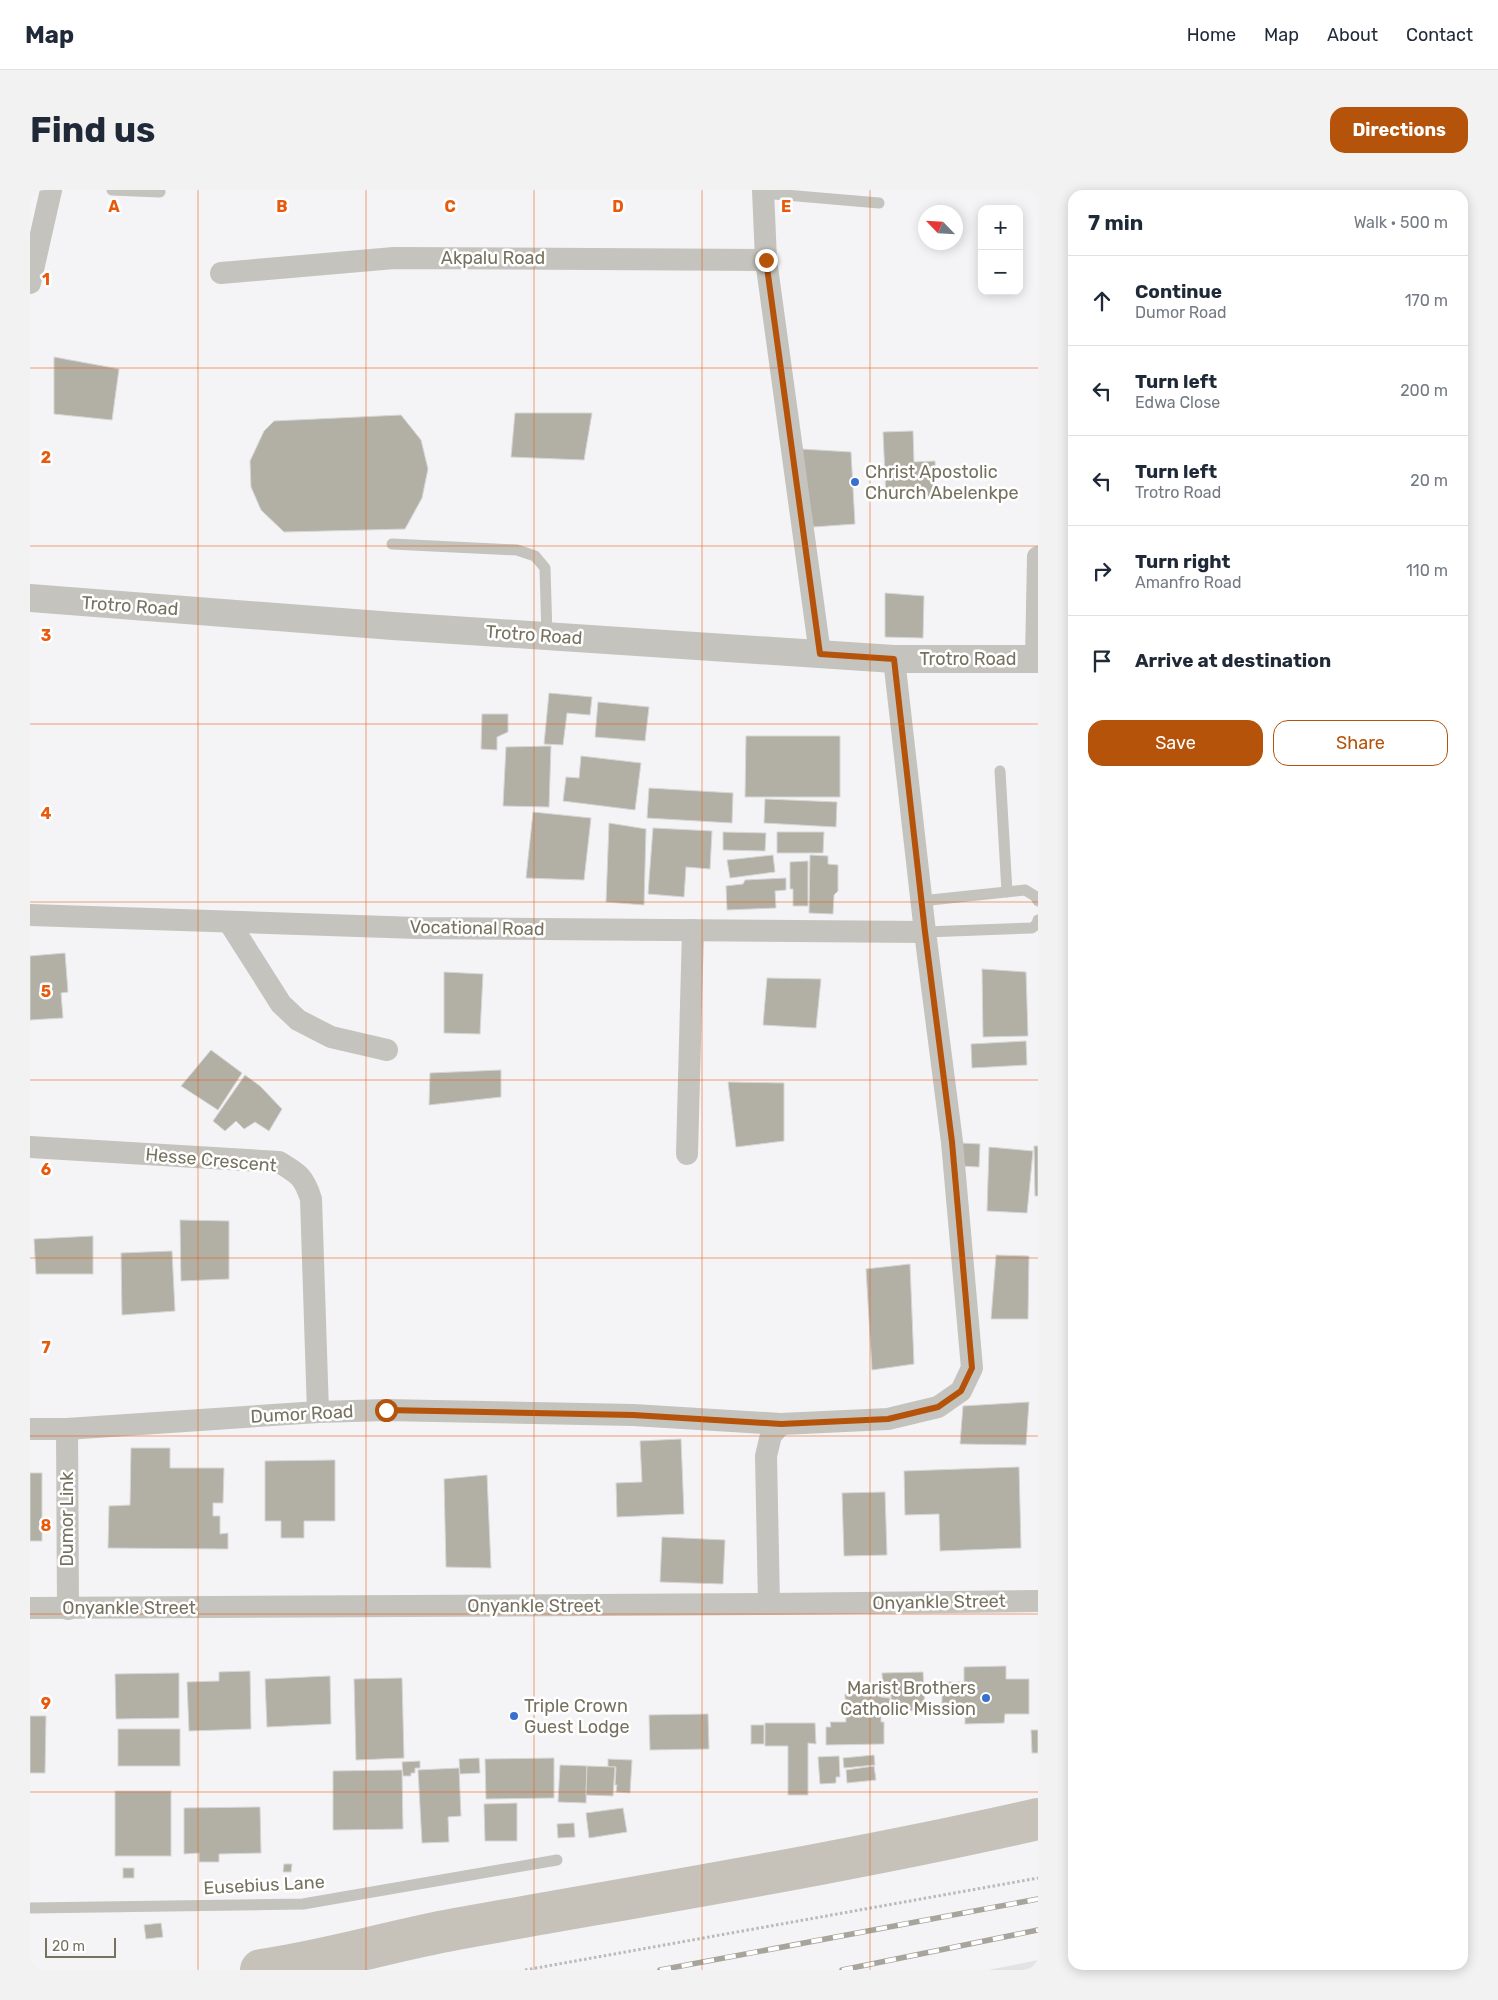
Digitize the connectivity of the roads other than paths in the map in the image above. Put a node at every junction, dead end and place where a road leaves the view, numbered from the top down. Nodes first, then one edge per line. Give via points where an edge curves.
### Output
1 (51, 190) edge
2 (112, 190) edge
3 (160, 192) dead end
4 (763, 192) edge
5 (880, 204) dead end
6 (766, 260) junction
7 (220, 273) dead end
8 (30, 283) edge
9 (392, 544) dead end
10 (1038, 557) edge
11 (30, 598) edge
12 (547, 636) junction
13 (820, 654) junction
14 (894, 659) junction
15 (1037, 659) edge
16 (1000, 771) dead end
17 (1007, 892) junction
18 (921, 901) junction
19 (1038, 901) edge
20 (30, 916) edge
21 (1038, 920) edge
22 (229, 922) junction
23 (692, 930) junction
24 (925, 932) junction
25 (387, 1050) dead end
26 (32, 1150) edge
27 (687, 1154) dead end
28 (318, 1412) junction
29 (781, 1424) junction
30 (30, 1429) edge
31 (67, 1429) junction
32 (1038, 1601) edge
33 (769, 1604) junction
34 (30, 1608) edge
35 (68, 1608) junction
36 (557, 1860) dead end
37 (30, 1908) edge

1 - 8 street
2 - 3 lane
4 - 5 lane
4 - 6 street
6 - 7 street, Akpalu Road via 394,258
6 - 13 street
9 - 12 lane via 517,550 535,556 545,568
10 - 15 street
11 - 12 street, Trotro Road
12 - 13 street, Trotro Road
13 - 14 street, Trotro Road
14 - 15 street, Trotro Road
14 - 18 street
16 - 17 lane
17 - 18 lane
17 - 19 lane via 1025,890
18 - 24 street
20 - 22 street, Vocational Road
21 - 24 lane via 1032,928
22 - 23 street, Vocational Road via 417,928
22 - 25 street via 281,1004 298,1020 331,1037
23 - 24 street, Vocational Road
23 - 27 street
24 - 29 street, Dumor Road via 952,1142 972,1368 961,1391 938,1407 888,1419
26 - 28 street, Hesse Crescent via 279,1162 296,1172 306,1183 311,1199
28 - 29 street, Dumor Road via 386,1410 623,1415
28 - 31 street, Dumor Road
29 - 33 street via 771,1435 766,1456
30 - 31 street, Dumor Road
31 - 35 street, Dumor Link
32 - 33 street, Onyankle Street
33 - 35 street, Onyankle Street
34 - 35 street, Onyankle Street
36 - 37 lane, Eusebius Lane via 303,1904

